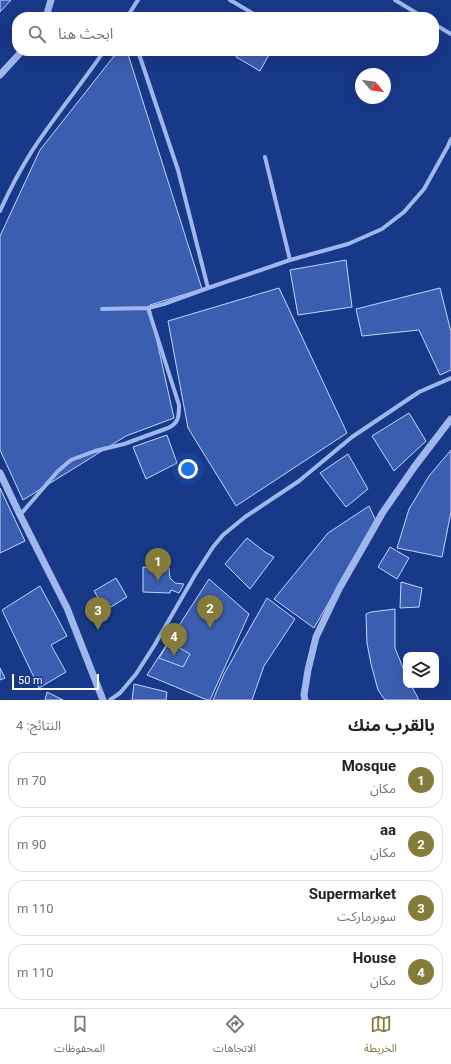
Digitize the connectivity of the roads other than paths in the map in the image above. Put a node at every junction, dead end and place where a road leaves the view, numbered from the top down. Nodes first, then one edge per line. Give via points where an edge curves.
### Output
1 (52, 0) edge
2 (138, 0) edge
3 (230, 0) edge
4 (395, 0) edge
5 (48, 12) edge
6 (130, 12) edge
7 (251, 12) edge
8 (415, 12) edge
9 (439, 27) edge
10 (451, 34) edge
11 (17, 56) edge
12 (100, 56) edge
13 (140, 56) edge
14 (0, 75) edge
15 (451, 139) edge
16 (265, 157) dead end
17 (0, 211) edge
18 (290, 260) junction
19 (208, 288) junction
20 (148, 308) junction
21 (102, 309) dead end
22 (451, 378) edge
23 (451, 419) edge
24 (0, 473) edge
25 (20, 515) junction
26 (103, 700) edge
27 (110, 700) edge
28 (305, 700) edge

1 - 5 street
2 - 6 street
3 - 7 street
4 - 8 street
9 - 10 street
11 - 14 street
12 - 17 street via 32,152
13 - 19 street via 178,170
15 - 18 street via 424,189 404,212 382,229 348,244
16 - 18 street
18 - 19 street
19 - 20 street
20 - 21 street
20 - 25 street via 179,405 177,421 168,428 71,460 58,471
22 - 27 street via 419,392 352,437 299,481 223,535 198,570 136,674 120,693
23 - 28 street via 383,512 339,588 316,637 308,670
24 - 25 street
25 - 26 street via 67,608

